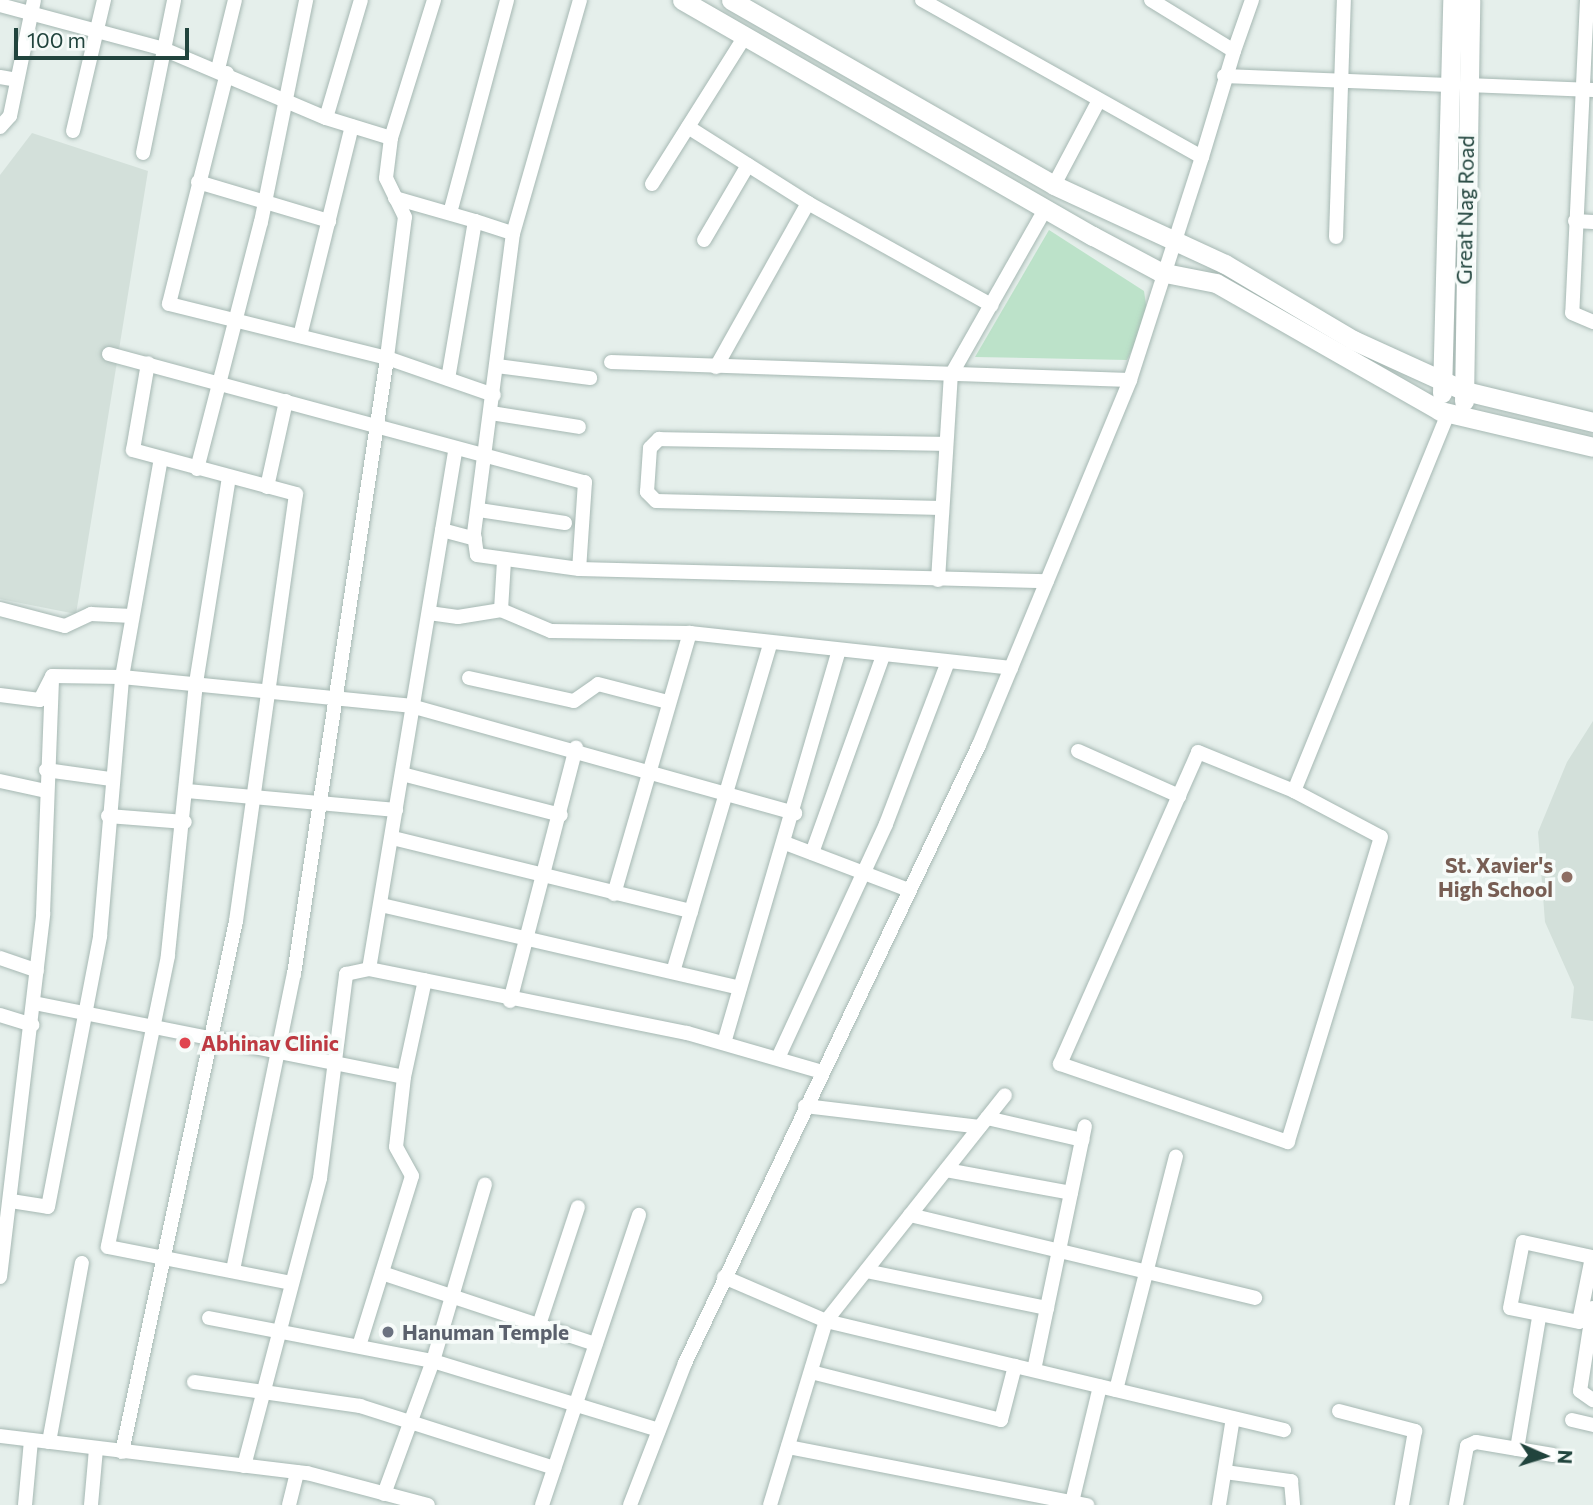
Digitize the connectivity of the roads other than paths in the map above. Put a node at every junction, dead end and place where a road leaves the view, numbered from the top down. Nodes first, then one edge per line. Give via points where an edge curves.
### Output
1 (104, 0) edge
2 (174, 0) edge
3 (235, 0) edge
4 (306, 0) edge
5 (361, 0) edge
6 (433, 0) edge
7 (506, 0) edge
8 (681, 0) edge
9 (731, 0) edge
10 (922, 0) edge
11 (1151, 0) edge
12 (1252, 0) edge
13 (1344, 0) edge
14 (1452, 0) edge
15 (1470, 0) edge
16 (1587, 0) edge
17 (576, 1) edge
18 (0, 5) edge
19 (32, 6) edge
20 (95, 30) junction
21 (746, 35) junction
22 (161, 48) junction
23 (1234, 51) junction
24 (223, 71) junction
25 (1224, 76) junction
26 (0, 77) edge
27 (1341, 78) junction
28 (17, 80) junction
29 (1458, 85) junction
30 (1587, 90) edge
31 (284, 98) junction
32 (1099, 100) junction
33 (326, 118) junction
34 (352, 126) junction
35 (0, 127) edge
36 (688, 127) junction
37 (73, 131) dead end
38 (391, 138) junction
39 (143, 153) dead end
40 (1202, 157) junction
41 (748, 165) junction
42 (198, 182) junction
43 (652, 184) dead end
44 (1054, 185) junction
45 (395, 198) junction
46 (265, 200) junction
47 (808, 203) junction
48 (1046, 208) junction
49 (450, 214) junction
50 (475, 221) junction
51 (1575, 221) junction
52 (329, 222) junction
53 (1593, 222) edge
54 (513, 233) junction
55 (1336, 237) dead end
56 (704, 240) dead end
57 (1174, 242) junction
58 (1160, 272) junction
59 (991, 304) junction
60 (235, 319) junction
61 (1593, 322) edge
62 (300, 336) junction
63 (110, 354) dead end
64 (387, 358) junction
65 (611, 362) dead end
66 (148, 363) junction
67 (497, 366) junction
68 (716, 367) junction
69 (951, 375) junction
70 (590, 377) dead end
71 (448, 379) junction
72 (216, 380) junction
73 (1130, 380) junction
74 (1443, 383) junction
75 (1465, 391) junction
76 (494, 395) junction
77 (286, 401) junction
78 (491, 413) junction
79 (1450, 415) junction
80 (1593, 422) edge
81 (579, 427) dead end
82 (376, 428) junction
83 (944, 444) junction
84 (1593, 447) edge
85 (456, 452) junction
86 (161, 458) junction
87 (485, 460) junction
88 (197, 469) junction
89 (229, 477) junction
90 (267, 486) junction
91 (941, 508) junction
92 (479, 510) junction
93 (565, 523) dead end
94 (442, 530) junction
95 (475, 539) junction
96 (504, 561) junction
97 (579, 569) junction
98 (938, 580) junction
99 (1046, 581) junction
100 (0, 609) edge
101 (501, 610) junction
102 (429, 613) junction
103 (132, 616) junction
104 (690, 634) junction
105 (771, 642) junction
106 (839, 651) junction
107 (883, 656) junction
108 (948, 663) junction
109 (1010, 668) junction
110 (52, 676) junction
111 (122, 677) junction
112 (469, 678) dead end
113 (195, 683) junction
114 (266, 693) junction
115 (0, 695) edge
116 (335, 699) junction
117 (668, 702) junction
118 (411, 706) junction
119 (576, 747) junction
120 (1078, 751) dead end
121 (650, 769) junction
122 (46, 771) junction
123 (402, 774) junction
124 (111, 779) junction
125 (0, 781) edge
126 (46, 791) junction
127 (187, 791) junction
128 (1294, 791) junction
129 (727, 792) junction
130 (255, 795) junction
131 (1179, 796) junction
132 (320, 800) junction
133 (396, 810) junction
134 (795, 813) junction
135 (561, 815) junction
136 (107, 816) junction
137 (185, 822) junction
138 (393, 838) junction
139 (785, 843) junction
140 (812, 853) junction
141 (864, 873) junction
142 (546, 878) junction
143 (909, 890) junction
144 (614, 894) junction
145 (381, 905) junction
146 (691, 911) junction
147 (526, 940) junction
148 (0, 958) edge
149 (369, 969) junction
150 (37, 971) junction
151 (673, 971) junction
152 (425, 979) junction
153 (740, 988) junction
154 (510, 1001) junction
155 (34, 1003) junction
156 (80, 1014) junction
157 (0, 1015) edge
158 (32, 1025) junction
159 (154, 1028) junction
160 (212, 1039) junction
161 (724, 1043) junction
162 (280, 1049) junction
163 (778, 1058) junction
164 (333, 1061) junction
165 (822, 1072) junction
166 (404, 1077) junction
167 (1005, 1096) dead end
168 (805, 1106) junction
169 (983, 1123) junction
170 (1176, 1157) dead end
171 (946, 1170) junction
172 (485, 1184) dead end
173 (1071, 1193) junction
174 (11, 1201) junction
175 (578, 1207) dead end
176 (639, 1215) dead end
177 (910, 1215) junction
178 (4, 1227) edge
179 (1059, 1249) junction
180 (164, 1257) junction
181 (1593, 1261) edge
182 (82, 1263) dead end
183 (233, 1270) junction
184 (1145, 1270) junction
185 (866, 1271) junction
186 (382, 1273) junction
187 (0, 1277) edge
188 (724, 1278) junction
189 (291, 1283) junction
190 (449, 1295) junction
191 (1255, 1298) dead end
192 (1047, 1308) junction
193 (1593, 1308) edge
194 (209, 1318) dead end
195 (1539, 1318) junction
196 (826, 1321) junction
197 (539, 1325) junction
198 (278, 1328) junction
199 (595, 1344) junction
200 (359, 1346) junction
201 (433, 1361) junction
202 (1015, 1366) junction
203 (1034, 1370) junction
204 (811, 1372) junction
205 (194, 1382) dead end
206 (1100, 1386) junction
207 (260, 1390) junction
208 (1116, 1390) junction
209 (1593, 1400) edge
210 (574, 1405) junction
211 (1339, 1411) dead end
212 (1233, 1418) junction
213 (1572, 1420) dead end
214 (408, 1421) junction
215 (1593, 1425) edge
216 (659, 1430) junction
217 (1284, 1430) dead end
218 (0, 1436) edge
219 (31, 1440) junction
220 (49, 1442) junction
221 (788, 1447) junction
222 (96, 1449) junction
223 (1517, 1449) junction
224 (122, 1452) junction
225 (1553, 1455) dead end
226 (244, 1466) junction
227 (554, 1468) junction
228 (297, 1472) junction
229 (1225, 1472) junction
230 (384, 1494) junction
231 (1072, 1502) junction
232 (25, 1505) edge
233 (91, 1505) edge
234 (289, 1505) edge
235 (428, 1505) edge
236 (542, 1505) edge
237 (630, 1505) edge
238 (770, 1505) edge
239 (1087, 1505) edge
240 (1219, 1505) edge
241 (1293, 1505) edge
242 (1402, 1505) edge
243 (1456, 1505) edge

1 - 20 street
2 - 22 street
3 - 24 street
4 - 31 street
5 - 33 street
6 - 38 street
7 - 49 street
8 - 21 street
9 - 44 street
10 - 32 street
11 - 23 street
12 - 23 street
13 - 27 street
14 - 29 street, Great Nag Road
15 - 29 street, Great Nag Road
16 - 30 street
17 - 54 street
18 - 19 street
19 - 20 street
19 - 28 street
20 - 22 street
20 - 37 street
21 - 36 street
21 - 48 street
22 - 24 street
22 - 39 street
23 - 25 street
24 - 31 street
24 - 42 street
25 - 27 street
25 - 40 street
26 - 28 street
27 - 29 street
27 - 55 street
28 - 35 street via 10,116
29 - 30 street
29 - 74 street, Great Nag Road
29 - 75 street, Great Nag Road
30 - 51 street
31 - 33 street
31 - 46 street
32 - 40 street
32 - 44 street
33 - 34 street
34 - 38 street
34 - 52 street
36 - 41 street
36 - 43 street
38 - 45 street via 386,178
40 - 57 street
41 - 47 street
41 - 56 street
42 - 46 street
42 - 60 street via 169,304
44 - 57 street
45 - 49 street
45 - 64 street via 405,218
46 - 52 street
46 - 60 street
47 - 59 street
47 - 68 street
48 - 58 street
48 - 59 street
49 - 50 street
50 - 54 street
50 - 71 street
51 - 53 street
51 - 61 street via 1572,313
52 - 62 street
54 - 67 street
57 - 58 street
57 - 74 street
58 - 73 street
58 - 79 street via 1216,283
59 - 69 street
60 - 62 street
60 - 72 street
62 - 64 street
63 - 66 street
64 - 71 street
64 - 82 street
65 - 68 street
66 - 72 street
66 - 86 street via 132,450
67 - 70 street
67 - 76 street
68 - 69 street
69 - 73 street
69 - 83 street
71 - 76 street
72 - 77 street
72 - 88 street
73 - 99 street
74 - 75 street
74 - 79 street, Great Nag Road
75 - 79 street, Great Nag Road
75 - 80 street
76 - 78 street
77 - 82 street
77 - 90 street
78 - 81 street
78 - 87 street
79 - 84 street
79 - 128 street
82 - 85 street
82 - 116 street
83 - 91 street
83 - 91 street via 659,439 650,448 647,492 656,501
85 - 87 street
85 - 94 street
86 - 88 street
86 - 103 street
87 - 92 street
87 - 97 street via 585,482
88 - 89 street
89 - 90 street
89 - 113 street
90 - 114 street via 296,494
91 - 98 street
92 - 93 street
92 - 95 street
94 - 95 street
94 - 102 street
95 - 96 street via 477,555
96 - 97 street
96 - 101 street
97 - 98 street
98 - 99 street
99 - 109 street
100 - 103 street via 65,626 91,614
101 - 102 street via 458,617
101 - 104 street via 551,631
102 - 118 street
103 - 111 street
104 - 105 street
104 - 117 street
105 - 106 street
105 - 129 street
106 - 107 street
106 - 134 street
107 - 108 street
107 - 140 street
108 - 109 street
108 - 141 street
109 - 143 street
110 - 111 street
110 - 115 street via 40,700
110 - 122 street
111 - 113 street
111 - 124 street
112 - 117 street via 574,701 598,684
113 - 114 street
113 - 127 street
114 - 116 street
114 - 130 street
116 - 118 street
116 - 132 street
117 - 121 street
118 - 119 street
118 - 123 street
119 - 121 street
119 - 135 street
120 - 131 street
121 - 129 street
121 - 144 street
122 - 124 street
122 - 126 street
123 - 133 street
123 - 135 street
124 - 136 street
125 - 126 street
126 - 150 street
127 - 130 street
127 - 137 street
128 - 131 street via 1198,752
128 - 131 street via 1381,837 1288,1142 1060,1064
129 - 134 street
129 - 146 street
130 - 132 street
130 - 160 street
132 - 133 street
132 - 162 street
133 - 138 street
134 - 139 street
135 - 142 street
136 - 137 street
136 - 156 street via 100,936
137 - 159 street
138 - 142 street
138 - 145 street
139 - 140 street
139 - 153 street
140 - 141 street
141 - 143 street
141 - 163 street
142 - 144 street
142 - 147 street
143 - 165 street
144 - 146 street
145 - 147 street
145 - 149 street
146 - 151 street
147 - 151 street
147 - 154 street
148 - 150 street
149 - 152 street
149 - 164 street via 346,974
150 - 155 street
151 - 153 street
152 - 154 street
152 - 166 street
153 - 161 street
154 - 161 street
155 - 156 street
155 - 158 street
156 - 159 street
156 - 174 street via 48,1207
157 - 158 street
158 - 174 street
159 - 160 street
159 - 180 street via 108,1247
160 - 162 street
160 - 180 street
161 - 163 street
162 - 164 street
162 - 183 street
163 - 165 street
164 - 166 street
164 - 189 street via 320,1178
165 - 168 street
166 - 186 street via 396,1147 412,1176
167 - 169 street
168 - 169 street
168 - 188 street
169 - 171 street
169 - 173 street via 1084,1133
170 - 184 street
171 - 173 street
171 - 177 street
172 - 190 street
173 - 179 street
174 - 178 street
175 - 197 street
176 - 199 street
177 - 179 street
177 - 185 street
178 - 187 street
179 - 184 street
179 - 192 street
180 - 183 street
180 - 224 street
181 - 195 street via 1581,1320
181 - 195 street via 1523,1242 1510,1308
182 - 220 street
183 - 189 street
184 - 191 street
184 - 208 street
185 - 192 street
185 - 196 street
186 - 190 street
186 - 200 street
188 - 196 street
188 - 216 street
189 - 198 street
190 - 197 street
190 - 201 street
192 - 203 street
193 - 209 street via 1580,1391
194 - 198 street
195 - 223 street
196 - 202 street
196 - 204 street
197 - 199 street
198 - 200 street
198 - 207 street
199 - 210 street
200 - 201 street
201 - 210 street
201 - 214 street
202 - 203 street
202 - 204 street via 1001,1420
203 - 206 street
204 - 221 street
205 - 207 street
206 - 208 street
206 - 231 street
207 - 214 street via 360,1406
207 - 226 street
208 - 212 street
210 - 216 street
210 - 227 street
211 - 242 street via 1415,1431
212 - 217 street
212 - 229 street
213 - 215 street
214 - 227 street
214 - 230 street
216 - 237 street
218 - 219 street
219 - 220 street
219 - 232 street
220 - 222 street
221 - 231 street
221 - 238 street
222 - 224 street
222 - 233 street
223 - 225 street
223 - 243 street via 1467,1446
224 - 226 street
226 - 228 street
227 - 236 street
228 - 230 street
228 - 234 street
229 - 240 street
229 - 241 street via 1291,1480
230 - 235 street
231 - 239 street

